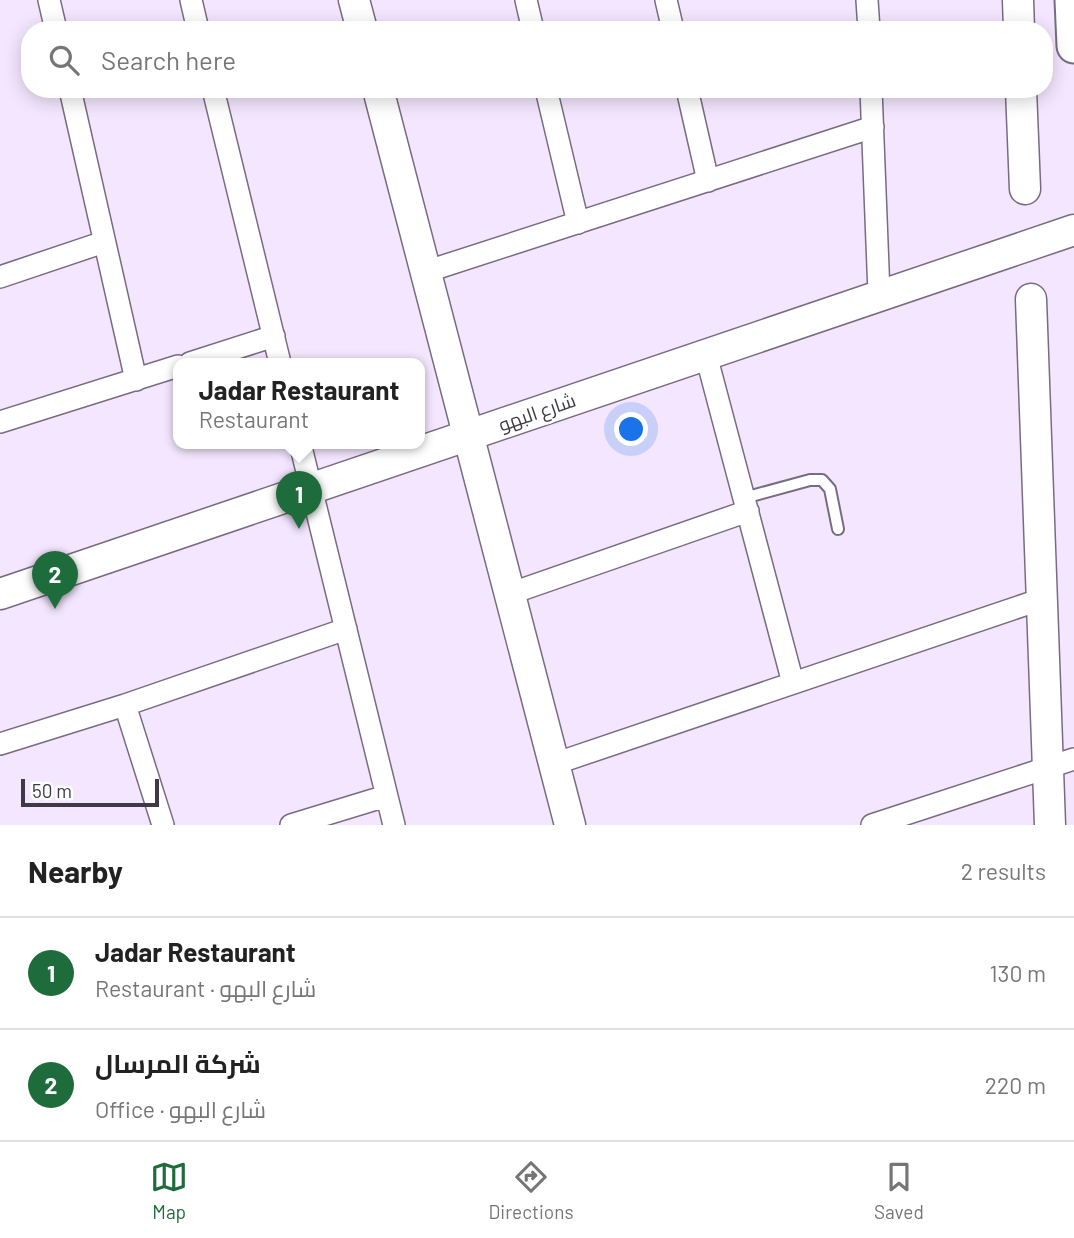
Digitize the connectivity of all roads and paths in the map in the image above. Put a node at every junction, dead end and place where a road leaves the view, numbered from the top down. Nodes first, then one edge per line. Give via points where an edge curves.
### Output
1 (49, 0) edge
2 (191, 0) edge
3 (354, 0) edge
4 (526, 0) edge
5 (666, 0) edge
6 (867, 0) edge
7 (1018, 0) edge
8 (1072, 0) edge
9 (54, 21) edge
10 (196, 21) edge
11 (360, 21) edge
12 (531, 21) edge
13 (671, 21) edge
14 (868, 21) edge
15 (1019, 21) edge
16 (1074, 46) edge
17 (72, 98) edge
18 (215, 98) edge
19 (380, 98) edge
20 (548, 98) edge
21 (689, 98) edge
22 (871, 98) edge
23 (1021, 98) edge
24 (873, 127) junction
25 (708, 181) junction
26 (1025, 189) dead end
27 (578, 223) junction
28 (1074, 230) edge
29 (104, 242) junction
30 (425, 272) junction
31 (0, 277) edge
32 (879, 294) junction
33 (1031, 299) dead end
34 (274, 337) junction
35 (706, 355) junction
36 (206, 358) edge
37 (279, 358) edge
38 (173, 368) edge
39 (136, 380) junction
40 (0, 422) edge
41 (468, 435) junction
42 (301, 449) edge
43 (311, 488) junction
44 (746, 505) junction
45 (838, 529) dead end
46 (0, 594) edge
47 (509, 594) junction
48 (1042, 599) junction
49 (346, 629) junction
50 (793, 683) junction
51 (125, 705) junction
52 (0, 744) edge
53 (1061, 763) edge
54 (554, 764) junction
55 (386, 796) junction
56 (163, 825) edge
57 (291, 825) edge
58 (394, 825) edge
59 (570, 825) edge
60 (872, 825) edge
61 (1050, 825) edge

1 - 9 street
2 - 10 street
3 - 11 street
4 - 12 street
5 - 13 street
6 - 14 street
7 - 15 street
8 - 16 main road
17 - 29 street
18 - 34 street
19 - 30 street
20 - 27 street
21 - 25 street
22 - 24 street
23 - 26 street
24 - 25 street
24 - 32 street
25 - 27 street
27 - 30 street
28 - 32 street, شارع البهو
29 - 31 street
29 - 39 street
30 - 41 street
32 - 35 street, شارع البهو
33 - 48 street
34 - 36 street
34 - 37 street
35 - 41 street, شارع البهو
35 - 44 street
38 - 39 street
39 - 40 street
41 - 43 street, شارع البهو
41 - 47 street
42 - 43 street
43 - 46 street, شارع البهو
43 - 49 street
44 - 45 lane via 810,480 822,480 830,489
44 - 47 street
44 - 50 street
47 - 54 street
48 - 50 street
48 - 53 street
49 - 51 street
49 - 55 street
50 - 54 street
51 - 52 street
51 - 56 street
53 - 60 street
53 - 61 street
54 - 59 street
55 - 57 street
55 - 58 street

